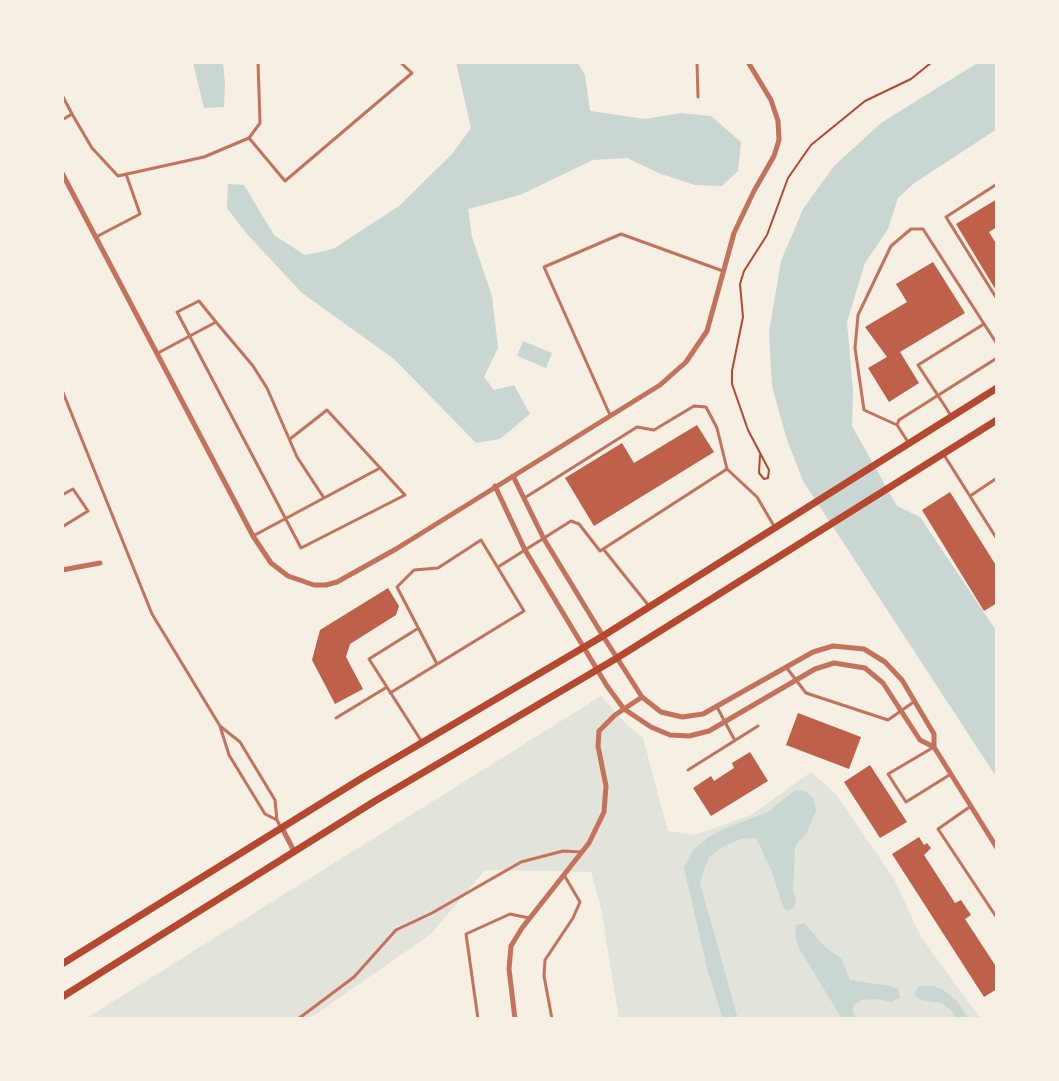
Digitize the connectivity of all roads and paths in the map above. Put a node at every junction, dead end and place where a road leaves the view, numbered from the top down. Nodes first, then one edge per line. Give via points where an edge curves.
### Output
1 (258, 62) edge
2 (400, 62) edge
3 (697, 62) edge
4 (748, 62) edge
5 (932, 62) edge
6 (62, 95) edge
7 (698, 97) dead end
8 (72, 114) junction
9 (62, 120) edge
10 (249, 138) junction
11 (62, 173) edge
12 (126, 174) junction
13 (997, 184) edge
14 (96, 237) junction
15 (723, 271) junction
16 (997, 299) edge
17 (216, 322) junction
18 (984, 324) junction
19 (190, 336) junction
20 (997, 344) edge
21 (158, 353) junction
22 (997, 358) edge
23 (997, 388) edge
24 (62, 390) edge
25 (938, 396) junction
26 (610, 415) junction
27 (952, 417) junction
28 (997, 420) edge
29 (897, 425) junction
30 (290, 439) junction
31 (910, 444) junction
32 (760, 455) junction
33 (944, 455) junction
34 (380, 468) junction
35 (727, 469) junction
36 (513, 475) junction
37 (997, 478) edge
38 (495, 486) junction
39 (62, 495) edge
40 (970, 496) junction
41 (324, 498) junction
42 (523, 499) junction
43 (286, 518) junction
44 (62, 527) edge
45 (775, 528) junction
46 (253, 536) junction
47 (544, 539) junction
48 (997, 539) edge
49 (603, 549) junction
50 (525, 550) junction
51 (100, 563) dead end
52 (498, 567) junction
53 (62, 570) edge
54 (649, 606) junction
55 (418, 628) junction
56 (603, 636) junction
57 (583, 648) junction
58 (617, 658) junction
59 (437, 664) junction
60 (786, 667) junction
61 (597, 670) junction
62 (795, 681) junction
63 (387, 687) junction
64 (390, 693) junction
65 (642, 697) junction
66 (915, 701) junction
67 (717, 707) junction
68 (624, 709) junction
69 (902, 710) junction
70 (336, 718) dead end
71 (725, 721) junction
72 (220, 726) junction
73 (758, 726) dead end
74 (735, 741) junction
75 (422, 742) junction
76 (934, 747) junction
77 (688, 770) dead end
78 (951, 774) junction
79 (971, 806) junction
80 (279, 824) junction
81 (997, 848) edge
82 (295, 852) junction
83 (581, 852) junction
84 (564, 875) junction
85 (529, 918) junction
86 (997, 918) edge
87 (62, 964) edge
88 (62, 997) edge
89 (298, 1019) edge
90 (478, 1019) edge
91 (515, 1019) edge
92 (552, 1019) edge

1 - 10 lane via 260,123
2 - 10 lane via 412,73 285,181
3 - 7 lane
4 - 15 street via 771,100 779,140 734,233
5 - 32 path via 911,79 865,101 811,145 788,178 767,235 744,271 732,384
6 - 8 lane
8 - 9 lane
8 - 12 lane via 111,170
10 - 12 lane via 204,157
11 - 14 street
12 - 14 lane via 140,214
13 - 16 lane via 946,217
14 - 21 street
15 - 26 street via 707,331 686,362
15 - 26 lane via 621,234 544,267
17 - 19 lane
17 - 19 lane via 199,301 177,312
17 - 30 lane via 267,388
18 - 20 lane
18 - 25 lane via 918,365
18 - 29 lane via 923,229 911,229 891,246 858,315 855,348 864,410
19 - 21 lane
19 - 43 lane
21 - 46 street
22 - 25 lane
23 - 27 main road
24 - 72 lane via 152,614
25 - 27 lane
25 - 29 lane
26 - 36 street
27 - 31 main road
28 - 33 main road
29 - 31 lane
30 - 34 lane via 327,410
30 - 41 lane
31 - 45 main road
32 - 32 path via 759,473 768,478 769,470
33 - 40 lane
33 - 58 main road
34 - 41 lane
34 - 43 lane via 405,495 301,548
35 - 42 lane via 717,428 706,407 694,406 654,430 637,427
35 - 45 lane via 757,497
35 - 49 lane
36 - 38 street
36 - 42 street
37 - 40 lane
38 - 46 street via 396,549 326,585 288,576 271,563
38 - 50 street
39 - 44 lane via 73,489 88,511
40 - 48 lane
41 - 43 lane
42 - 47 street
43 - 46 lane
45 - 54 main road
47 - 49 lane via 571,521
47 - 50 lane
47 - 56 street
49 - 54 lane
50 - 52 lane
50 - 57 street
51 - 53 street
52 - 55 lane via 481,540 438,568 420,568 400,581 398,594
52 - 59 lane via 524,611
54 - 56 main road
55 - 59 lane
55 - 63 lane via 369,659
56 - 57 main road
56 - 58 street
57 - 61 street
57 - 75 main road
58 - 61 main road
58 - 65 street
59 - 64 lane
60 - 62 lane
60 - 66 street via 833,646 864,649 885,662
60 - 67 street
61 - 68 street
61 - 82 main road
62 - 69 lane via 806,693 888,720
62 - 69 street via 834,663 852,664 883,683
62 - 71 street
63 - 64 lane
63 - 70 lane
64 - 75 lane
65 - 67 street via 661,712 682,717
65 - 68 street
66 - 69 lane
66 - 76 street via 934,734
67 - 71 lane
68 - 71 street via 670,735 709,731
68 - 83 street via 599,731 604,812
69 - 76 street via 920,740
71 - 74 lane
72 - 80 lane via 229,755 265,814
72 - 80 lane via 240,742 275,800
73 - 74 lane
74 - 77 lane
75 - 80 main road
76 - 78 street
76 - 78 lane via 888,774 906,802
78 - 79 street
79 - 81 street
79 - 86 lane via 938,829
80 - 82 street
80 - 87 main road
82 - 88 main road
83 - 84 street
83 - 89 lane via 521,862 396,930 354,977
84 - 85 street
84 - 92 lane via 580,902 545,960
85 - 90 lane via 510,914 466,934
85 - 91 street via 511,946

